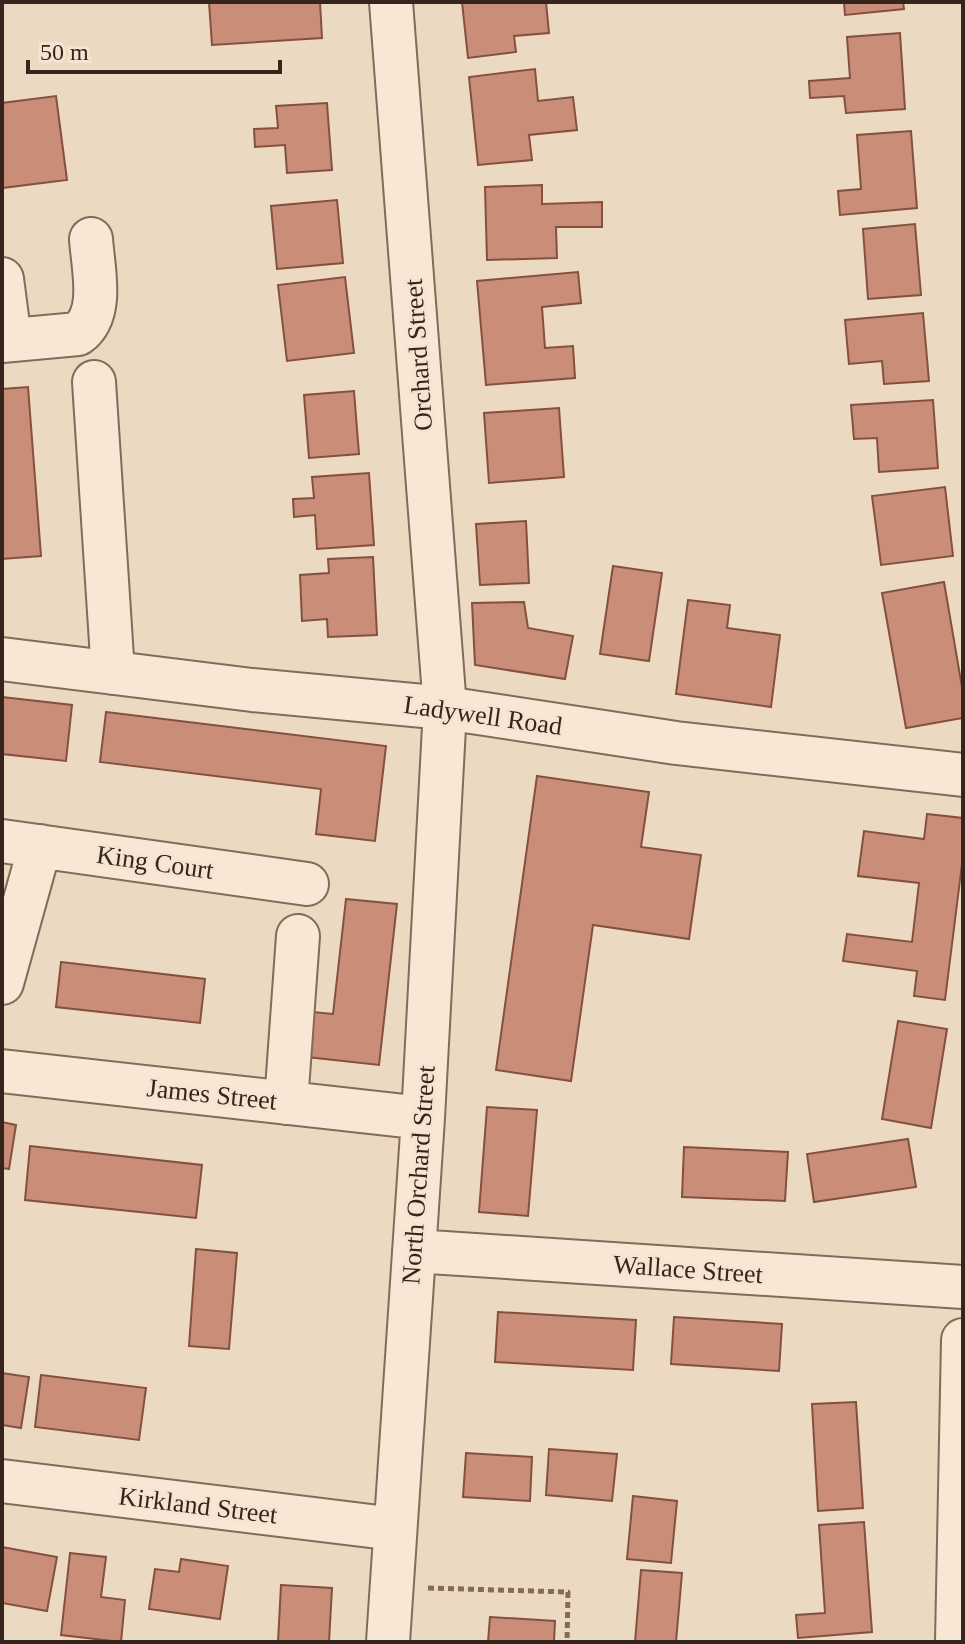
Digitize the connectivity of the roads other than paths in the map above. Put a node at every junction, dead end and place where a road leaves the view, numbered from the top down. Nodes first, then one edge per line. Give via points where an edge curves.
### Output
1 (391, 2) edge
2 (91, 239) dead end
3 (2, 279) edge
4 (6, 341) edge
5 (94, 382) dead end
6 (2, 659) edge
7 (113, 673) junction
8 (445, 708) junction
9 (963, 775) edge
10 (21, 843) edge
11 (307, 884) dead end
12 (298, 936) dead end
13 (2, 983) edge
14 (2, 1071) edge
15 (286, 1103) junction
16 (423, 1118) junction
17 (414, 1251) junction
18 (963, 1287) edge
19 (963, 1340) edge
20 (2, 1481) edge
21 (395, 1529) junction
22 (388, 1642) edge
23 (957, 1642) edge

1 - 8 street, Orchard Street
2 - 4 street via 95,295 86,328 78,334
3 - 4 street
5 - 7 street
6 - 7 street, Ladywell Road
7 - 8 street, Ladywell Road
8 - 9 street, Ladywell Road via 676,743
8 - 16 street, North Orchard Street
10 - 11 street, King Court
10 - 13 street
12 - 15 street
14 - 15 street, James Street
15 - 16 street, James Street
16 - 17 street, North Orchard Street
17 - 18 street, Wallace Street
17 - 21 street, North Orchard Street
19 - 23 street
20 - 21 street, Kirkland Street
21 - 22 street, North Orchard Street

